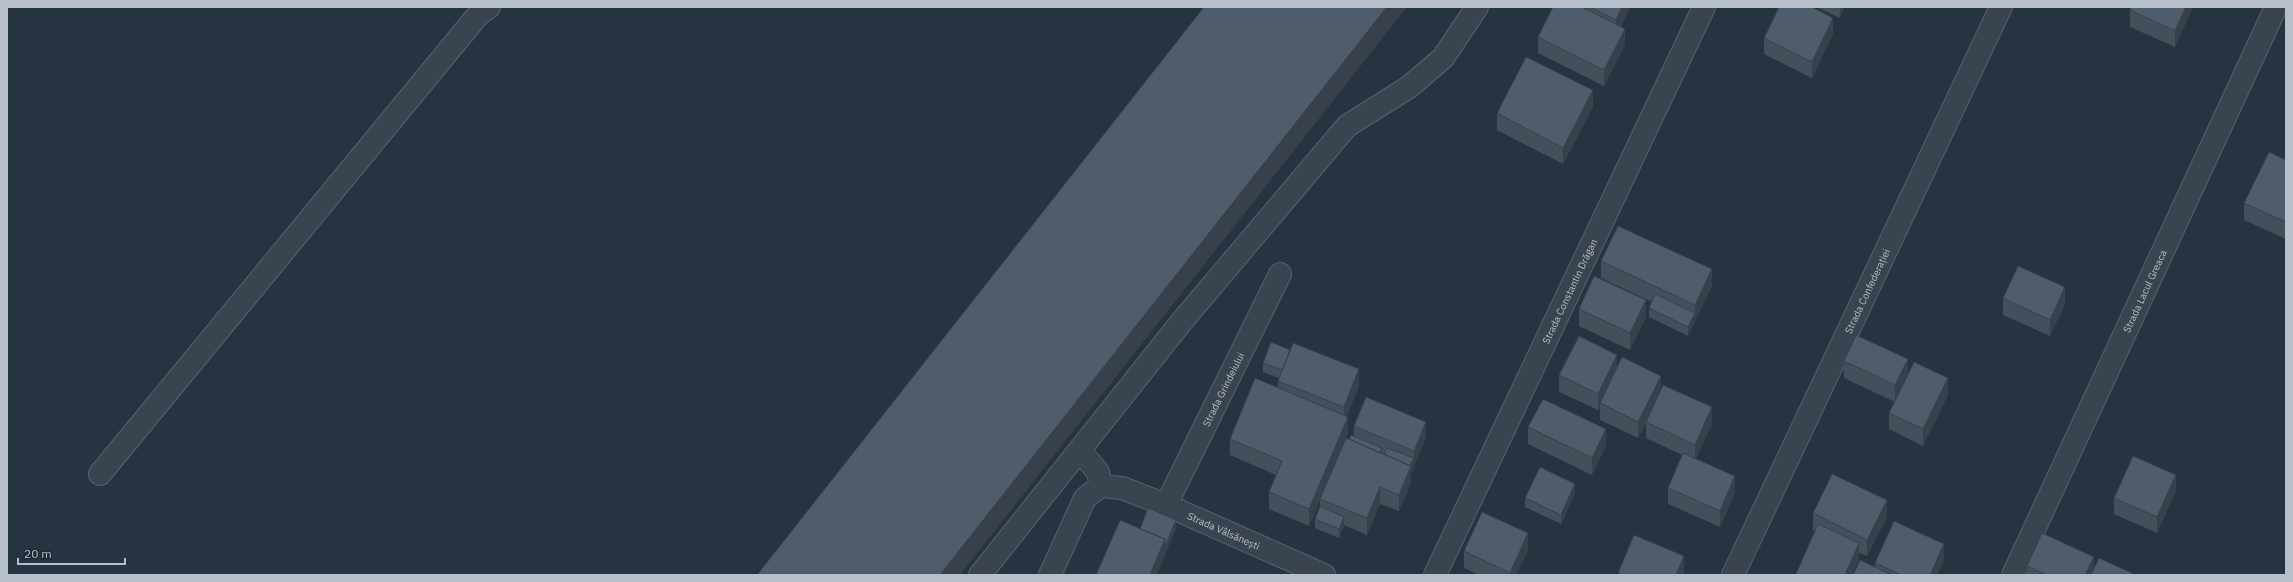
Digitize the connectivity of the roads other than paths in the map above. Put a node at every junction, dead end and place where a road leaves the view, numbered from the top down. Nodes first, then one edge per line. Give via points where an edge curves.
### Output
1 (489, 7) edge
2 (1477, 7) edge
3 (1704, 7) edge
4 (2001, 7) edge
5 (2276, 7) edge
6 (1280, 274) dead end
7 (1080, 451) junction
8 (100, 474) dead end
9 (1112, 487) junction
10 (1166, 505) junction
11 (1288, 568) edge
12 (980, 575) edge
13 (1050, 575) edge
14 (1324, 575) edge
15 (1435, 575) edge
16 (1733, 575) edge
17 (2013, 575) edge

1 - 8 street via 478,15
2 - 7 street via 1442,58 1409,87 1347,126 1183,320
3 - 15 street, Strada Constantin Drăgan
4 - 16 street, Strada Confederației
5 - 17 street, Strada Lacul Greaca
6 - 10 street, Strada Grindeiului
7 - 9 street
7 - 12 street
9 - 10 street, Strada Vâlsănești
9 - 13 street via 1085,498
10 - 11 street, Strada Vâlsănești
11 - 14 street, Strada Vâlsănești

